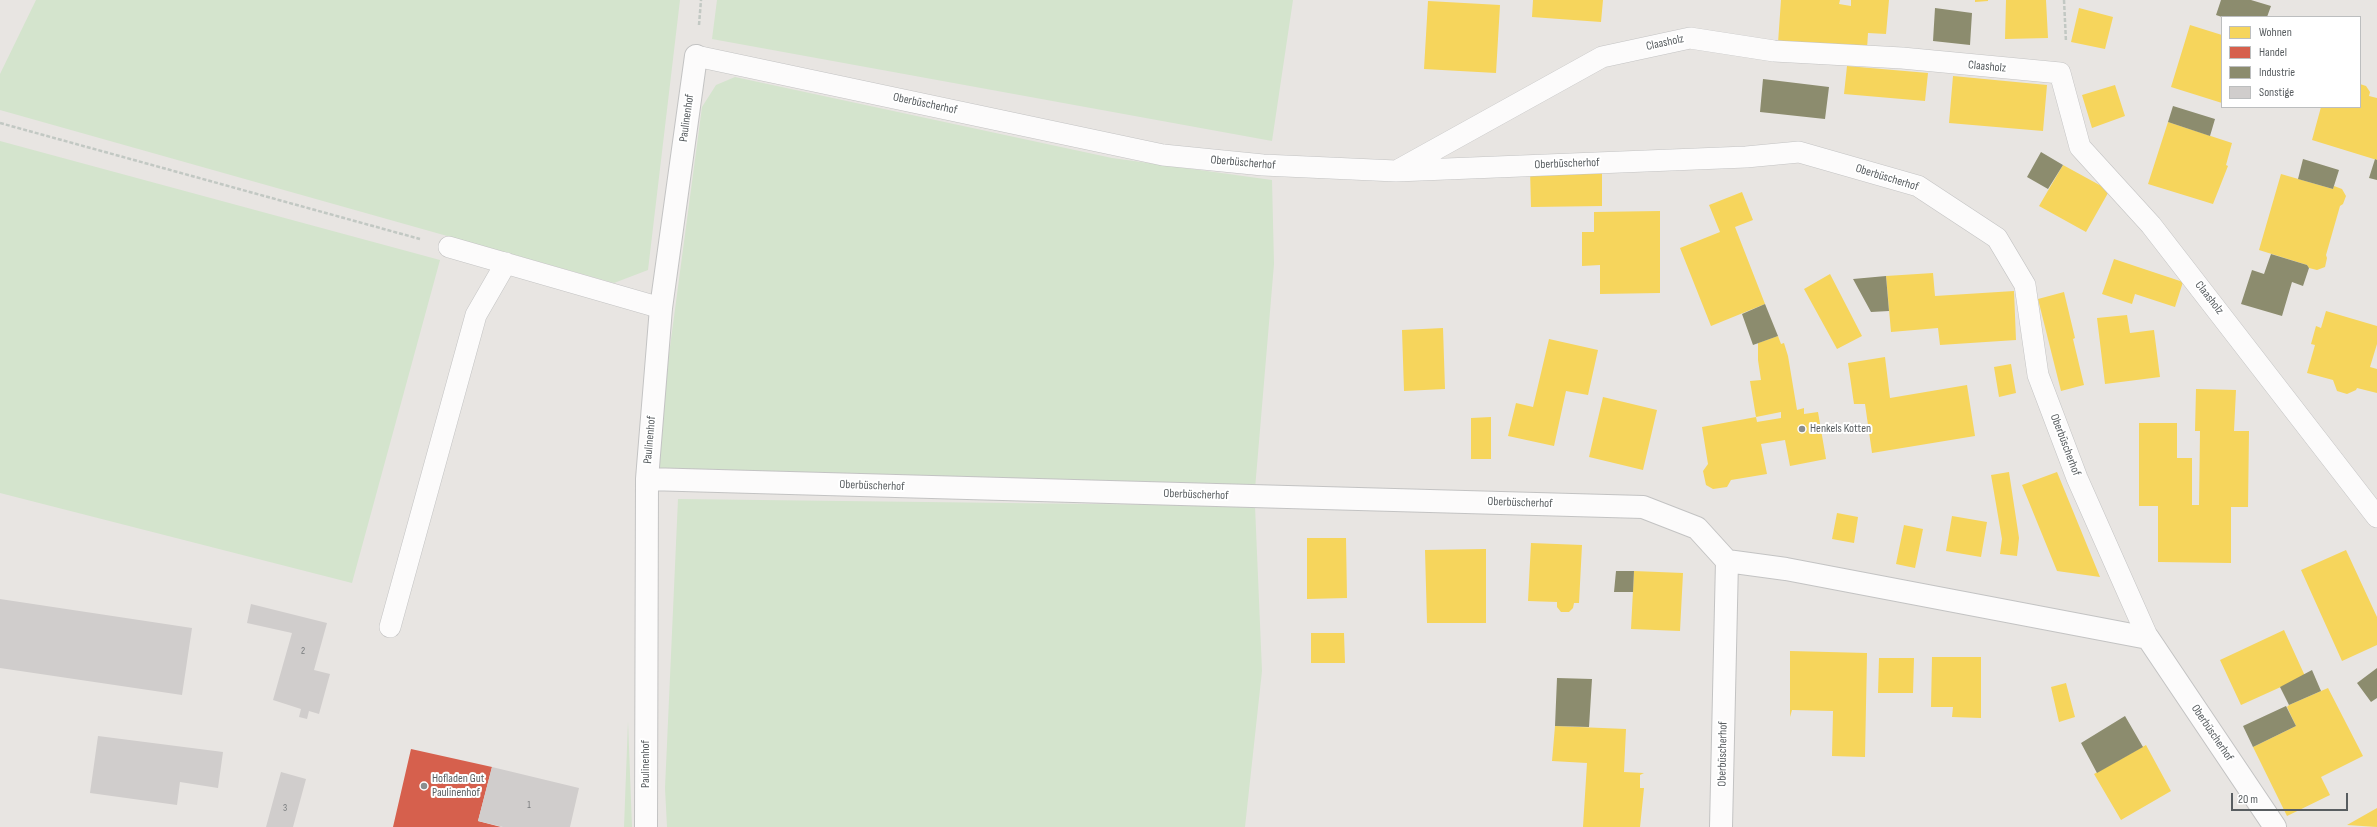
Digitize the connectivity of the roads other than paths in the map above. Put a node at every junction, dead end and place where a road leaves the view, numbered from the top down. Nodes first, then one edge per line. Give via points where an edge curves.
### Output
1 (696, 56) joint
2 (1396, 171) junction
3 (449, 247) road end
4 (506, 263) junction
5 (661, 308) junction
6 (647, 479) junction
7 (2377, 517) edge
8 (1727, 561) junction
9 (390, 627) dead end
10 (2148, 638) junction
11 (646, 827) edge
12 (1721, 827) edge
13 (2275, 827) edge

1 - 2 lane, Oberbüscherhof via 1163,155 1263,165
1 - 5 street, Paulinenhof
2 - 7 lane, Claasholz via 1602,56 1690,38 1774,51 1902,58 2060,74 2080,147 2151,225
2 - 10 lane, Oberbüscherhof via 1746,157 1799,152 1918,186 1997,238 2025,285 2038,374 2078,478
3 - 4 lane
4 - 5 lane
4 - 9 lane via 476,315
5 - 6 street, Paulinenhof
6 - 8 street, Oberbüscherhof via 1643,507 1697,528
6 - 11 street, Paulinenhof
8 - 10 street via 1794,571
8 - 12 street, Oberbüscherhof
10 - 13 street, Oberbüscherhof

